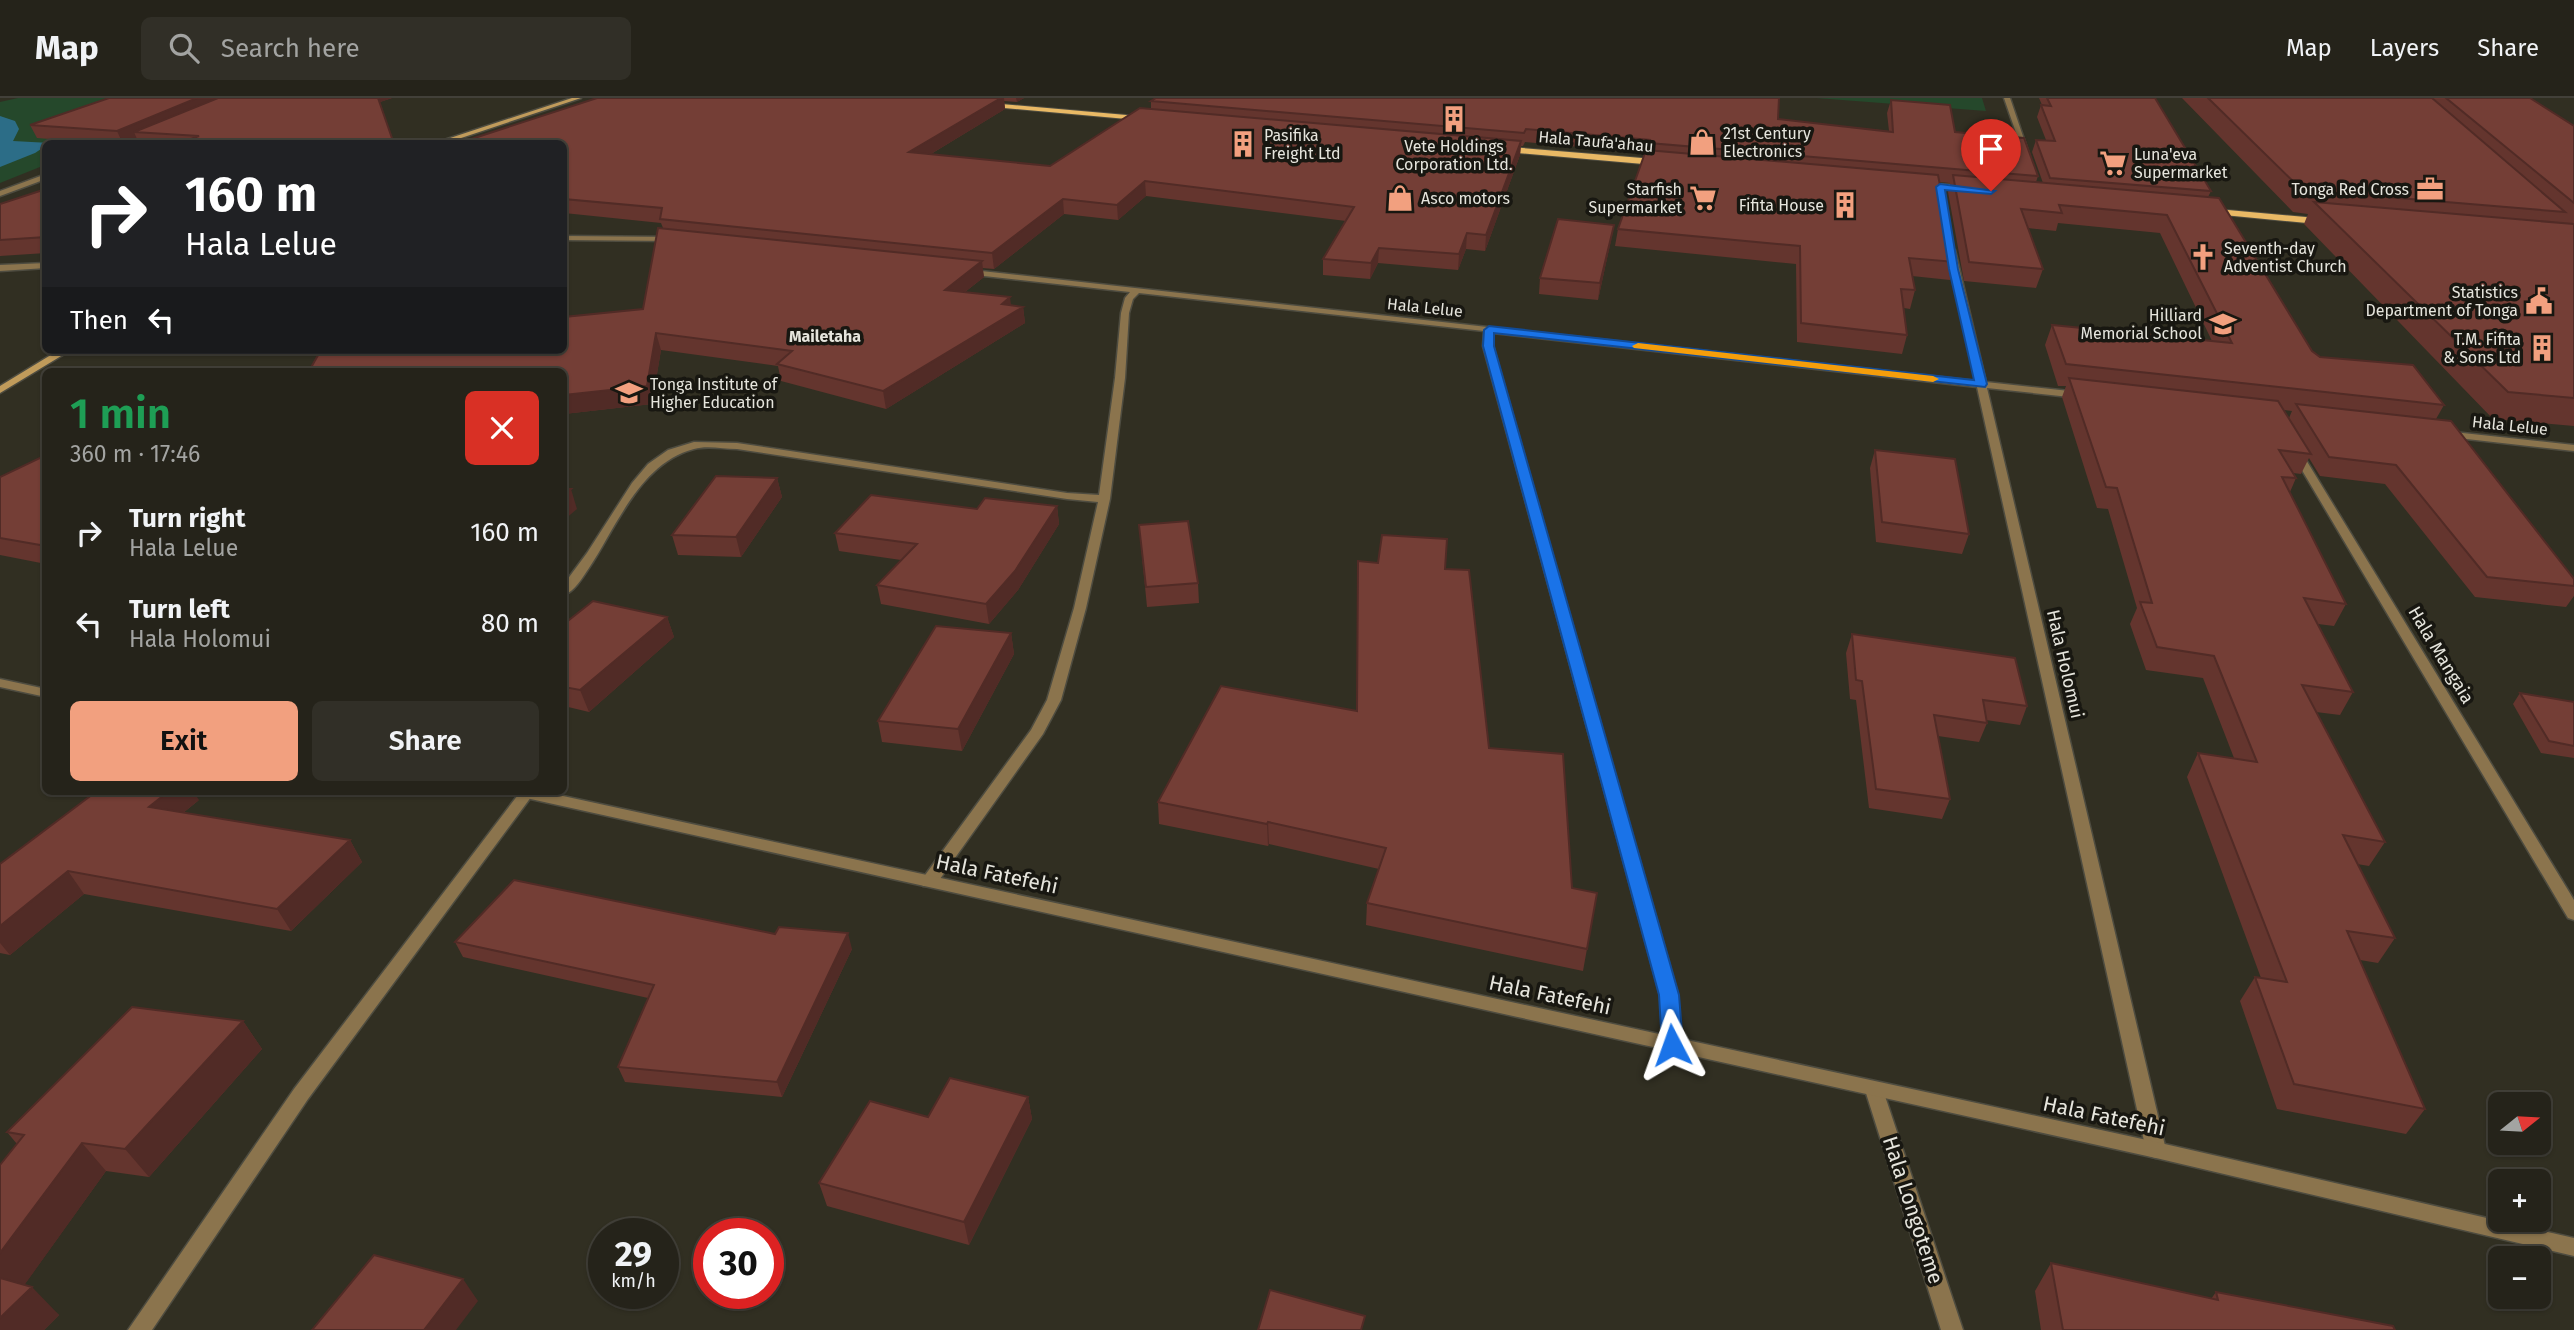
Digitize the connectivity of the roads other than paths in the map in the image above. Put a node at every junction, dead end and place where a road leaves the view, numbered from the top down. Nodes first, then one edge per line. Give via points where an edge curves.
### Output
1 (578, 98) edge
2 (2007, 98) edge
3 (965, 103) edge
4 (1160, 120) edge
5 (168, 128) edge
6 (139, 140) edge
7 (447, 140) edge
8 (1480, 147) edge
9 (2029, 159) edge
10 (1675, 164) edge
11 (42, 178) edge
12 (1913, 184) edge
13 (1978, 190) edge
14 (0, 194) edge
15 (2190, 209) edge
16 (2341, 223) edge
17 (567, 238) edge
18 (683, 240) edge
19 (1949, 241) edge
20 (42, 265) edge
21 (0, 268) edge
22 (957, 270) edge
23 (1136, 290) junction
24 (1489, 330) junction
25 (59, 354) edge
26 (1981, 384) junction
27 (0, 390) edge
28 (2088, 396) edge
29 (2438, 433) edge
30 (2289, 439) edge
31 (2574, 448) edge
32 (1104, 499) junction
33 (567, 588) edge
34 (0, 683) edge
35 (42, 692) edge
36 (520, 795) edge
37 (536, 795) edge
38 (929, 882) junction
39 (2574, 914) edge
40 (1672, 1045) junction
41 (1874, 1090) junction
42 (2156, 1150) junction
43 (2574, 1247) edge
44 (139, 1330) edge
45 (1952, 1330) edge

1 - 7 main road
2 - 9 street
3 - 4 main road
5 - 6 street
8 - 10 main road, Hala Taufa'ahau
11 - 14 street
12 - 13 main road via 1942,194
15 - 16 main road
17 - 18 street
19 - 26 street, Hala Holomui
20 - 21 street
22 - 23 street, Hala Lelue
23 - 24 street, Hala Lelue
23 - 32 street via 1125,313
24 - 26 street, Hala Lelue
24 - 40 street via 1488,346 1669,995
25 - 27 main road
26 - 28 street, Hala Lelue
26 - 42 street, Hala Holomui
29 - 31 street, Hala Lelue
30 - 39 street, Hala Mangaia
32 - 33 street via 737,446 693,445 661,457
32 - 38 street via 1054,700 1038,731
34 - 35 street
36 - 44 street via 301,1094
37 - 38 street, Hala Fatefehi
38 - 40 street, Hala Fatefehi
40 - 41 street, Hala Fatefehi
41 - 42 street, Hala Fatefehi
41 - 45 street, Hala Longoteme
42 - 43 street, Hala Fatefehi

